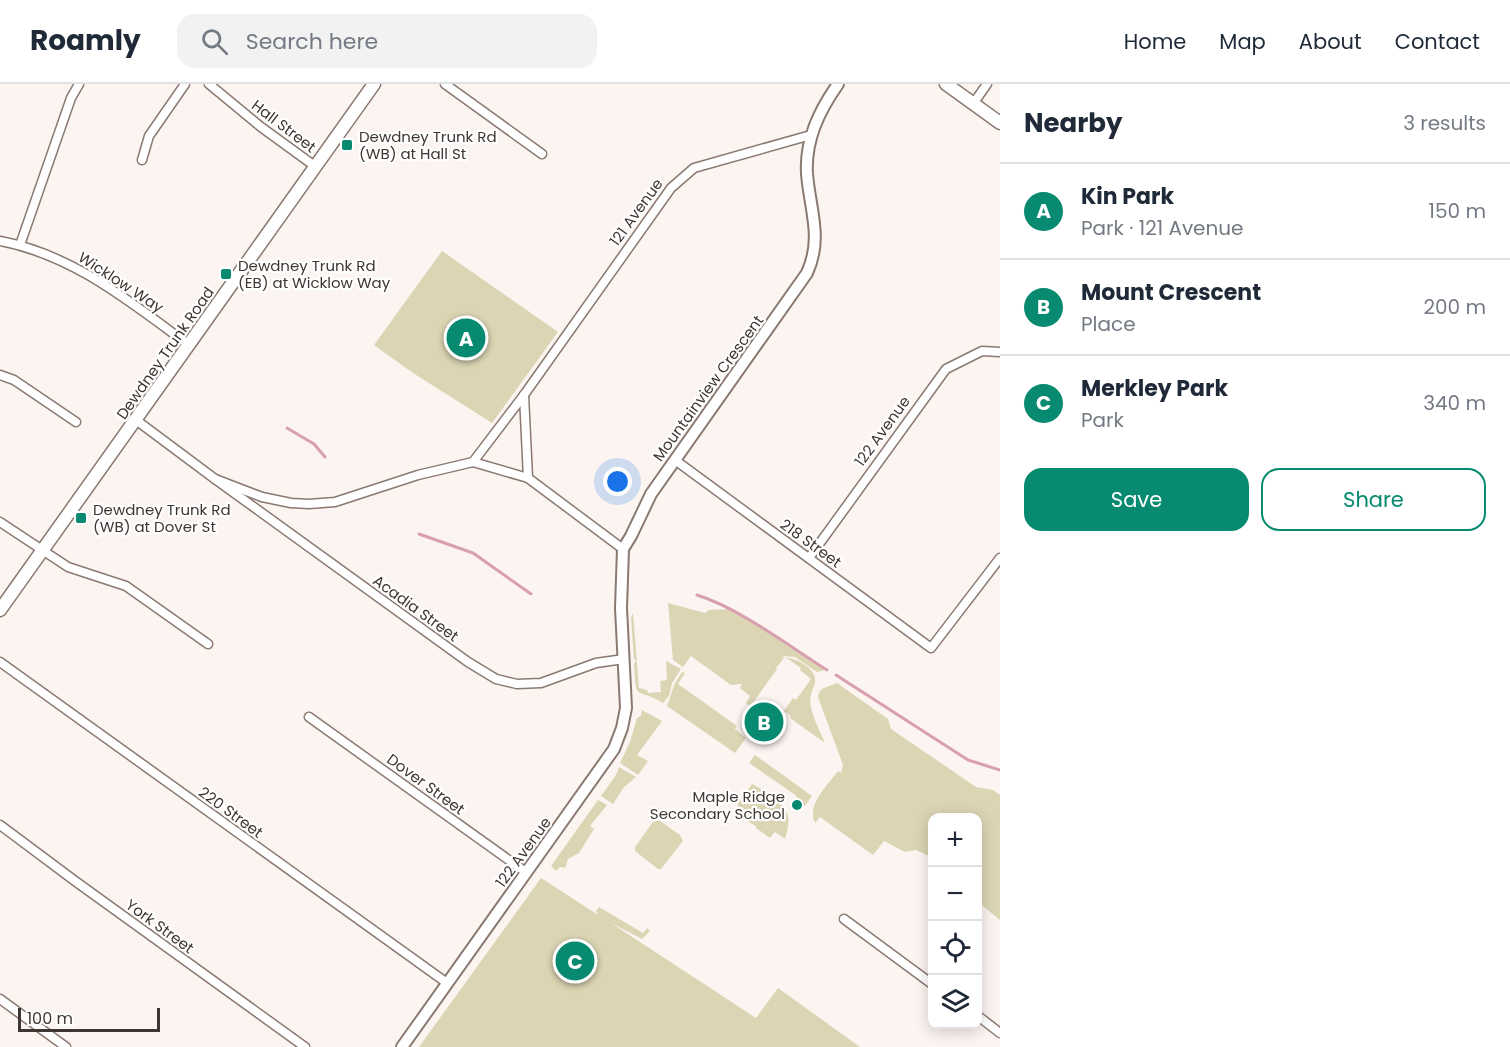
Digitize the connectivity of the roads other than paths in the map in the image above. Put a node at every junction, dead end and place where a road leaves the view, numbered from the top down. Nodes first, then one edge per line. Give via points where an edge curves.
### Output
1 (79, 84) edge
2 (185, 84) edge
3 (209, 84) edge
4 (374, 84) edge
5 (445, 84) edge
6 (838, 84) edge
7 (946, 84) edge
8 (987, 84) edge
9 (973, 104) junction
10 (1000, 123) edge
11 (812, 135) junction
12 (542, 154) dead end
13 (142, 160) dead end
14 (316, 166) junction
15 (0, 242) edge
16 (20, 245) junction
17 (189, 345) junction
18 (1000, 352) edge
19 (0, 375) edge
20 (524, 396) junction
21 (136, 420) junction
22 (76, 422) dead end
23 (675, 460) junction
24 (473, 462) junction
25 (528, 478) junction
26 (215, 479) junction
27 (0, 522) edge
28 (623, 549) junction
29 (43, 551) junction
30 (809, 558) junction
31 (1000, 558) edge
32 (0, 610) edge
33 (208, 644) dead end
34 (624, 659) junction
35 (0, 662) edge
36 (309, 717) dead end
37 (0, 825) edge
38 (527, 873) junction
39 (844, 919) dead end
40 (928, 980) edge
41 (447, 983) junction
42 (0, 999) edge
43 (982, 1019) edge
44 (1000, 1033) edge
45 (66, 1047) edge
46 (305, 1047) edge
47 (402, 1047) edge

1 - 16 street
2 - 13 street via 149,136
3 - 14 street, Hall Street
4 - 14 main road, Dewdney Trunk Road
5 - 12 street
6 - 11 street
7 - 9 main road
8 - 9 street
9 - 10 main road
11 - 20 street, 121 Avenue via 694,168 671,188
11 - 23 street, Mountainview Crescent via 807,174 816,243 811,264
14 - 17 main road, Dewdney Trunk Road
15 - 16 street, Wicklow Way
16 - 17 street, Wicklow Way via 86,273
17 - 21 main road, Dewdney Trunk Road
18 - 30 street, 122 Avenue via 981,351 946,369
19 - 22 street via 14,380
20 - 24 street, 121 Avenue
20 - 25 street
21 - 26 street, Acadia Street
21 - 29 main road, Dewdney Trunk Road
23 - 28 street, Mountainview Crescent via 647,500
23 - 30 street, 218 Street
24 - 25 street
24 - 26 street, Acadia Street via 335,502 291,503 262,497
25 - 28 street
26 - 34 street, Acadia Street via 496,679 517,684 541,683 596,663
27 - 29 street
28 - 34 street, Mountainview Crescent
29 - 32 main road, Dewdney Trunk Road
29 - 33 street via 68,567 126,586
30 - 31 street, 218 Street via 932,648
34 - 38 street, 122 Avenue via 626,708 614,749
35 - 41 street, 220 Street
36 - 38 street, Dover Street
37 - 46 street, York Street
38 - 41 street, 122 Avenue
39 - 40 street
41 - 47 street, 122 Avenue
42 - 45 street
43 - 44 street

